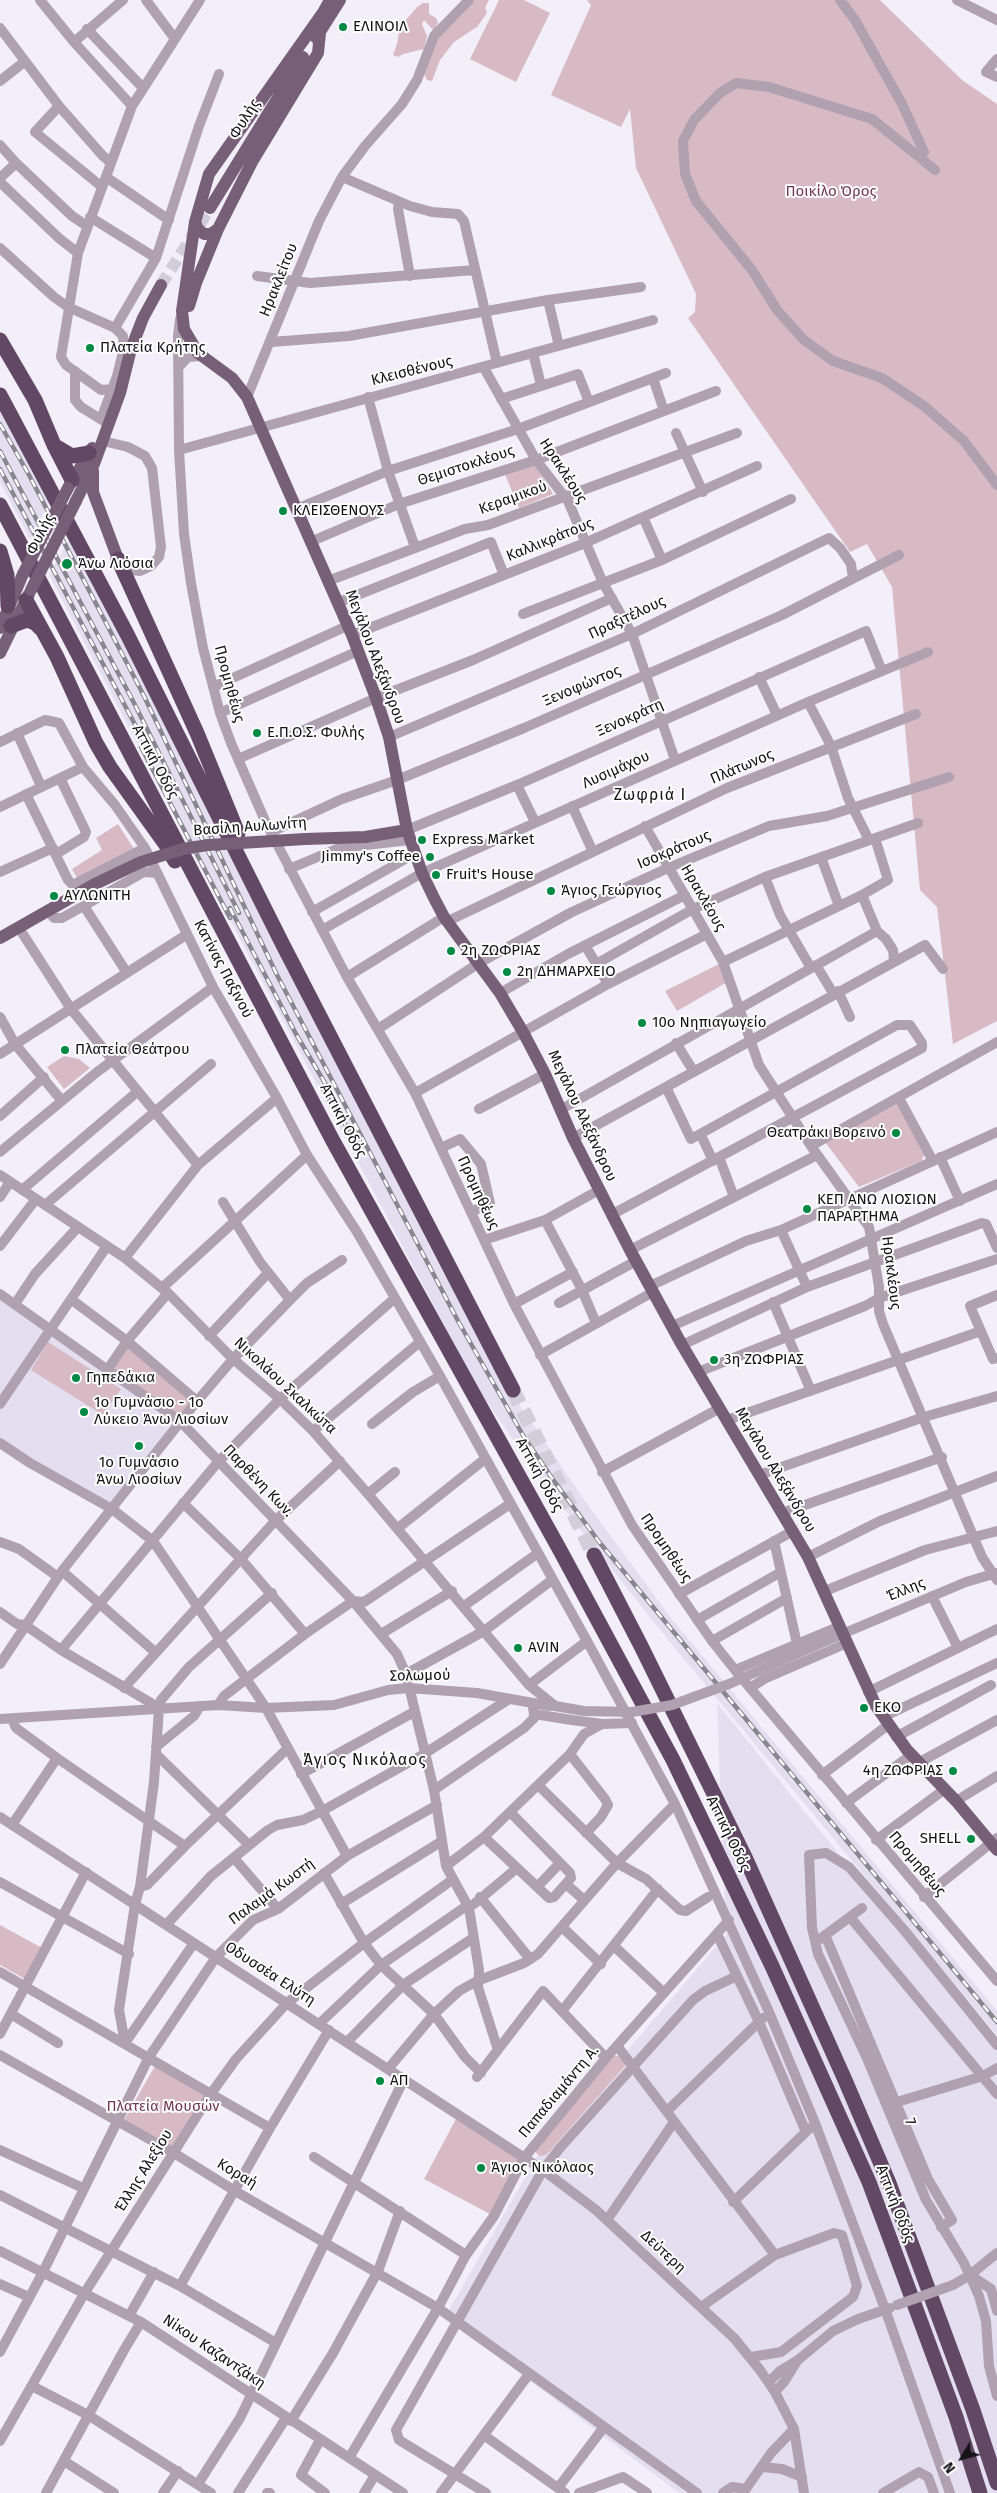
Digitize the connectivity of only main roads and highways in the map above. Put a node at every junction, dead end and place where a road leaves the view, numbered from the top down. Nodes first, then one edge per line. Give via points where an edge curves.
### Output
1 (330, 0) edge
2 (340, 0) edge
3 (322, 14) junction
4 (320, 33) junction
5 (309, 48) junction
6 (210, 208) tunnel mouth
7 (195, 222) junction
8 (218, 228) junction
9 (161, 285) tunnel mouth
10 (0, 340) edge
11 (206, 359) junction
12 (0, 395) edge
13 (105, 423) junction
14 (54, 445) junction
15 (92, 458) junction
16 (74, 490) junction
17 (0, 505) edge
18 (100, 513) junction
19 (0, 551) edge
20 (118, 559) joint
21 (20, 579) junction
22 (28, 595) junction
23 (8, 606) junction
24 (6, 627) edge
25 (42, 630) junction
26 (0, 653) edge
27 (408, 835) junction
28 (0, 938) edge
29 (283, 945) junction
30 (269, 1018) junction
31 (513, 1390) tunnel mouth
32 (594, 1555) tunnel mouth
33 (995, 1844) edge
34 (997, 2484) edge
35 (980, 2493) edge

1 - 3 main road, Φυλής
2 - 4 main road, Φυλής
3 - 5 main road, Φυλής
3 - 7 main road, Μεγάλου Αλεξάνδρου via 214,165 202,193
4 - 5 main road, Φυλής
4 - 8 main road, Μεγάλου Αλεξάνδρου via 318,53 252,162
5 - 6 main road, Φυλής
7 - 8 main road via 204,234 211,234
7 - 11 main road, Μεγάλου Αλεξάνδρου via 182,311 186,335
8 - 11 main road, Μεγάλου Αλεξάνδρου via 196,283 188,315 193,338
9 - 13 main road, Φυλής via 143,318 120,393
10 - 14 highway via 35,400
11 - 27 main road, Μεγάλου Αλεξάνδρου via 237,382 247,397 358,650 389,737
12 - 29 highway, Αττική Οδός via 127,634
13 - 15 main road, Φυλής
13 - 15 main road, Φυλής via 103,440
14 - 15 highway via 72,456
14 - 16 highway
15 - 16 main road, Φυλής
15 - 18 main road via 92,483
16 - 18 main road via 93,501
16 - 21 main road, Φυλής, bridge
16 - 22 main road, Φυλής, bridge
17 - 30 highway, Αττική Οδός
18 - 20 main road
19 - 21 highway
19 - 23 highway via 7,575
20 - 29 highway via 197,733 232,822 275,910
21 - 22 main road
21 - 23 main road, Φυλής
22 - 24 main road, Φυλής
22 - 25 highway
23 - 24 main road, Φυλής
24 - 25 highway via 27,620
24 - 26 main road, Φυλής
25 - 30 highway via 110,767 166,845
27 - 28 main road, Βασίλη Αυλωνίτη, bridge via 183,849 141,862 95,884
27 - 33 main road, Μεγάλου Αλεξάνδρου via 422,873 446,919 500,993 523,1032 598,1190 682,1345 808,1557 868,1692 896,1737
29 - 31 highway, Αττική Οδός
30 - 35 highway, Αττική Οδός via 333,1141 673,1760 772,1966 865,2174
32 - 34 highway, Αττική Οδός via 741,1848 845,2080 892,2192 974,2410

